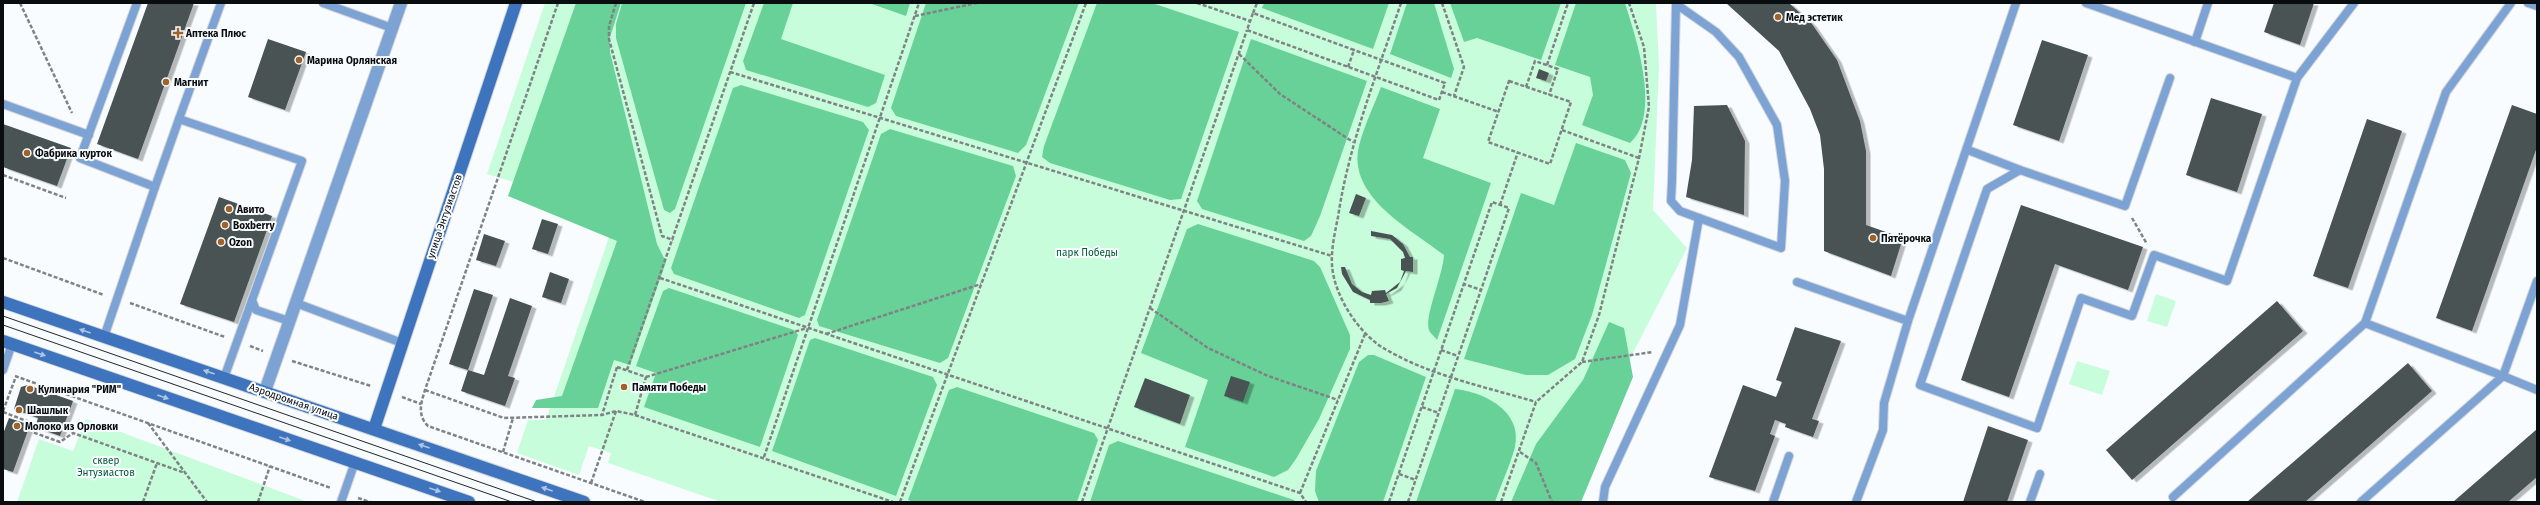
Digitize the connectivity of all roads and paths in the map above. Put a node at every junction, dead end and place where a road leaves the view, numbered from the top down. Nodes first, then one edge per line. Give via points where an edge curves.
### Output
1 (20, 3) edge
2 (137, 3) edge
3 (221, 3) edge
4 (323, 3) edge
5 (401, 3) edge
6 (516, 3) edge
7 (558, 3) edge
8 (616, 3) edge
9 (754, 3) edge
10 (920, 3) edge
11 (977, 3) edge
12 (1086, 3) edge
13 (1197, 3) edge
14 (1257, 3) edge
15 (1401, 3) edge
16 (1442, 3) edge
17 (1568, 3) edge
18 (1629, 3) edge
19 (2016, 3) edge
20 (2086, 3) edge
21 (2208, 3) edge
22 (2354, 3) edge
23 (2511, 3) edge
24 (2528, 3) edge
25 (1676, 4) edge
26 (2537, 6) edge
27 (1253, 13) junction
28 (915, 16) junction
29 (1250, 21) junction
30 (392, 28) junction
31 (1247, 30) junction
32 (2195, 42) junction
33 (1354, 50) junction
34 (1239, 54) junction
35 (1382, 60) junction
36 (1547, 65) junction
37 (1348, 67) junction
38 (730, 72) junction
39 (1376, 77) junction
40 (2170, 78) dead end
41 (2297, 78) junction
42 (1526, 87) junction
43 (1442, 92) junction
44 (1549, 95) junction
45 (1454, 96) junction
46 (3, 104) edge
47 (1499, 112) junction
48 (880, 118) junction
49 (179, 119) junction
50 (1562, 130) junction
51 (85, 134) junction
52 (1353, 142) junction
53 (1968, 150) junction
54 (1518, 152) junction
55 (1639, 158) junction
56 (1027, 163) junction
57 (2020, 170) junction
58 (3, 176) edge
59 (155, 187) junction
60 (66, 198) dead end
61 (1500, 205) junction
62 (2125, 206) junction
63 (1184, 211) junction
64 (1699, 218) junction
65 (673, 240) junction
66 (2154, 255) junction
67 (1332, 256) junction
68 (3, 258) edge
69 (660, 278) junction
70 (2537, 281) edge
71 (1797, 282) dead end
72 (982, 284) junction
73 (1464, 284) junction
74 (1481, 290) junction
75 (117, 299) junction
76 (252, 300) junction
77 (3, 302) edge
78 (296, 303) junction
79 (1150, 308) junction
80 (1908, 320) junction
81 (289, 321) junction
82 (2365, 323) junction
83 (808, 328) junction
84 (825, 334) junction
85 (1365, 334) junction
86 (104, 337) junction
87 (8, 342) edge
88 (237, 342) junction
89 (402, 343) junction
90 (1441, 350) junction
91 (1668, 350) junction
92 (278, 356) junction
93 (1458, 356) junction
94 (1582, 362) junction
95 (627, 370) junction
96 (1434, 371) junction
97 (6, 372) edge
98 (948, 375) junction
99 (1451, 376) junction
100 (2503, 376) junction
101 (16, 377) junction
102 (646, 377) junction
103 (224, 378) junction
104 (425, 390) junction
105 (2537, 390) edge
106 (265, 391) junction
107 (386, 392) junction
108 (1338, 400) junction
109 (1536, 402) junction
110 (1422, 407) junction
111 (616, 411) junction
112 (3, 412) edge
113 (1439, 412) junction
114 (602, 415) junction
115 (635, 415) junction
116 (513, 418) junction
117 (148, 423) junction
118 (1108, 428) junction
119 (374, 429) junction
120 (503, 452) junction
121 (1520, 452) junction
122 (1789, 456) dead end
123 (764, 457) junction
124 (355, 462) junction
125 (157, 463) junction
126 (270, 466) junction
127 (185, 473) junction
128 (1399, 474) junction
129 (2040, 474) dead end
130 (1416, 480) junction
131 (591, 483) junction
132 (344, 492) junction
133 (1300, 493) junction
134 (2173, 497) dead end
135 (143, 502) edge
136 (207, 502) edge
137 (258, 502) edge
138 (340, 502) edge
139 (370, 502) edge
140 (469, 502) edge
141 (584, 502) edge
142 (645, 502) edge
143 (893, 502) edge
144 (900, 502) edge
145 (1082, 502) edge
146 (1306, 502) edge
147 (1389, 502) edge
148 (1408, 502) edge
149 (1501, 502) edge
150 (1552, 502) edge
151 (1603, 502) edge
152 (1773, 502) edge
153 (1856, 502) edge
154 (2030, 502) edge
155 (2361, 502) edge

1 - 51 path
2 - 51 lane
3 - 49 lane
4 - 30 lane
5 - 30 street
6 - 89 main road, улица Энтузиастов
7 - 104 path
8 - 65 path via 609,26 610,39 662,236
9 - 38 path
10 - 28 path
11 - 28 path
12 - 56 path
13 - 29 path
14 - 27 path
15 - 35 path
16 - 45 path via 1464,68
17 - 36 path
18 - 55 path via 1644,47 1649,107
19 - 53 lane
20 - 32 lane
21 - 32 lane
22 - 41 lane
23 - 82 lane via 2446,92
24 - 26 lane
25 - 64 lane via 1671,202 1680,211
25 - 64 lane via 1716,32 1739,57 1777,125 1785,181 1781,248
27 - 29 path
27 - 33 path
28 - 48 path
29 - 31 path
30 - 78 street
31 - 34 path
31 - 37 path
32 - 41 lane
33 - 35 path
33 - 37 path
34 - 52 path via 1280,94
34 - 63 path
35 - 39 path
35 - 43 path via 1445,83
36 - 42 path via 1535,61
36 - 44 path via 1558,69
37 - 39 path
38 - 48 path
38 - 65 path
39 - 43 path via 1439,100
39 - 52 path
40 - 62 lane
41 - 66 lane via 2227,281
42 - 44 path
42 - 47 path via 1509,81
43 - 45 path
44 - 50 path via 1571,102
45 - 47 path
46 - 51 lane
47 - 54 path via 1488,142
48 - 56 path
48 - 83 path
49 - 59 lane
49 - 76 lane via 302,161
50 - 54 path via 1550,164
50 - 55 path
51 - 59 lane via 80,158
52 - 67 path via 1344,177
53 - 57 lane
53 - 80 lane
54 - 61 path
55 - 94 path via 1598,315
56 - 63 path
56 - 72 path
57 - 62 lane
57 - 66 lane via 1987,188 1920,385 2037,428 2081,298 2132,316
58 - 60 path
59 - 75 lane
61 - 73 path via 1492,202
61 - 74 path via 1509,208
62 - 66 path
63 - 67 path
63 - 79 path
64 - 91 lane via 1680,325
65 - 69 path
67 - 85 path via 1336,282 1346,305
68 - 75 path
69 - 83 path
69 - 95 path
70 - 100 lane
71 - 80 lane
72 - 84 path
72 - 98 path
73 - 74 path
73 - 90 path
74 - 93 path
75 - 86 lane
75 - 88 path
76 - 81 lane via 256,310
76 - 88 lane
86 -> 77 main road, Аэродромная улица
78 - 81 street
78 - 89 lane
79 - 108 path via 1208,348 1268,376
79 - 118 path
80 - 153 lane via 1884,403 1883,430
81 - 92 street
82 - 100 lane
82 - 134 lane
83 - 84 path
83 - 102 path
83 - 123 path
84 - 98 path
85 - 96 path via 1385,349
85 - 108 path
103 -> 86 main road, Аэродромная улица
87 - 97 lane
87 -> 124 main road
88 - 92 path
88 - 103 lane
89 - 107 main road, улица Энтузиастов
90 - 93 path
90 - 96 path
91 - 94 path
91 - 151 lane via 1605,487
92 - 106 street
92 - 107 path
93 - 99 path
94 - 109 path
95 - 102 path
95 - 114 path via 617,367
96 - 99 path
96 - 110 path
97 - 101 path
98 - 118 path
98 - 144 path
99 - 109 path
99 - 113 path
100 - 105 lane
100 - 155 lane
101 - 112 path
101 - 117 path
102 - 115 path
103 - 106 main road, Аэродромная улица
104 - 116 path via 504,418
104 - 120 path via 420,413 428,426
106 - 119 main road, Аэродромная улица
107 - 119 main road, улица Энтузиастов
108 - 133 path
109 - 121 path
110 - 113 path
110 - 128 path
111 - 114 path
111 - 115 path
111 - 131 path
112 - 125 path via 32,423 32,432 60,442 73,433
113 - 130 path
114 - 116 path
115 - 123 path
116 - 120 path
117 - 126 path
117 - 127 path
118 - 133 path
118 - 145 path
141 -> 119 main road, Аэродромная улица
120 - 131 path
121 - 149 path
121 - 150 path via 1536,463
122 - 152 lane
123 - 143 path
124 - 132 lane
124 -> 140 main road
125 - 127 path
125 - 135 path
126 - 132 path
126 - 137 path
127 - 136 path
128 - 130 path
128 - 147 path
129 - 154 lane
130 - 148 path
131 - 142 path
132 - 138 lane
132 - 139 path
133 - 146 path

